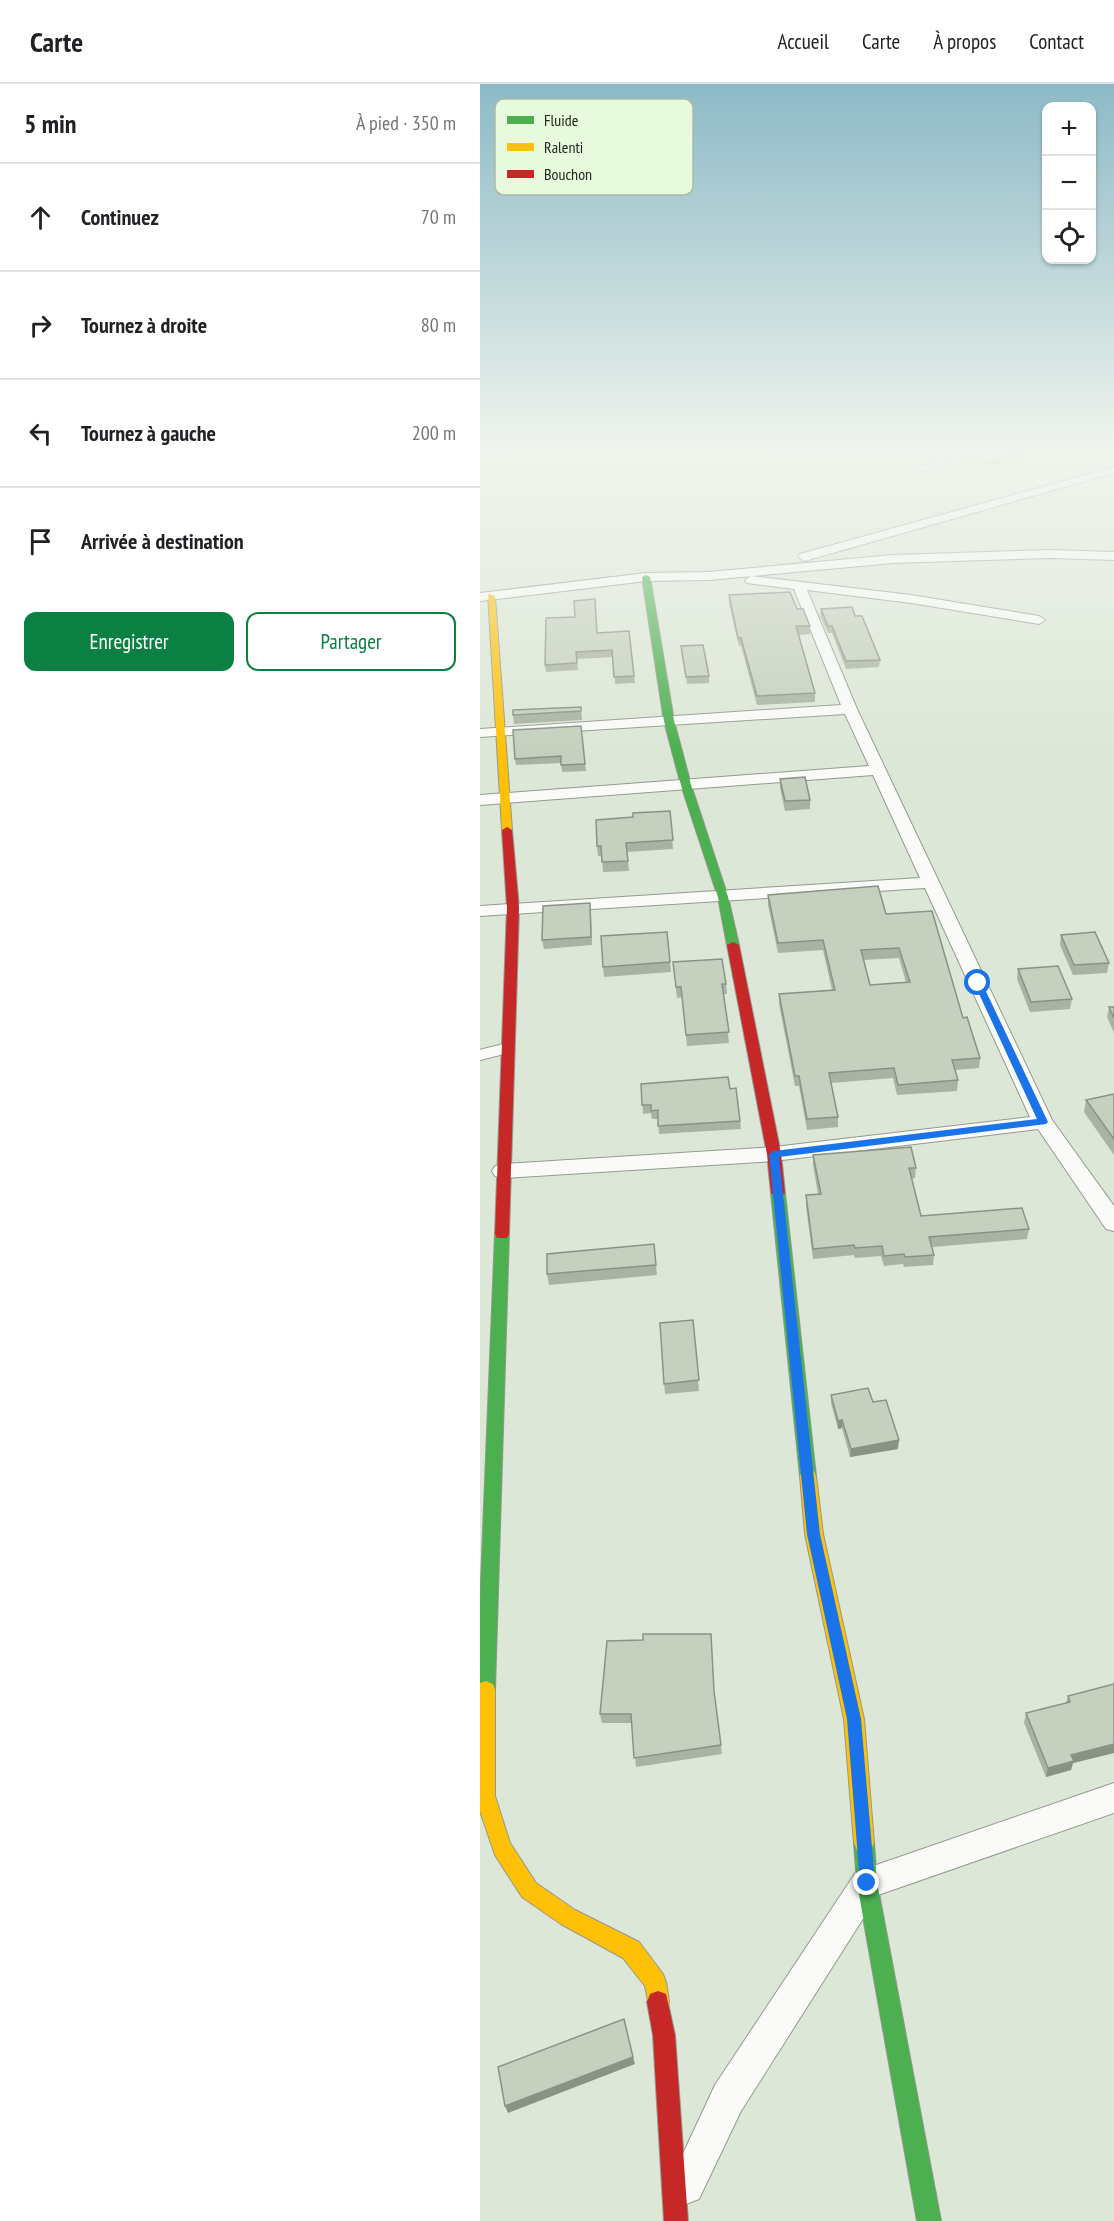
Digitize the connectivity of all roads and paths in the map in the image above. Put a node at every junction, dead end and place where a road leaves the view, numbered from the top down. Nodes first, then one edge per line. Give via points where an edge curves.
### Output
1 (819, 552) edge
2 (1114, 556) edge
3 (742, 573) junction
4 (709, 576) junction
5 (646, 577) junction
6 (799, 586) junction
7 (485, 596) edge
8 (1039, 620) dead end
9 (850, 709) junction
10 (669, 721) junction
11 (499, 732) junction
12 (480, 733) edge
13 (879, 770) junction
14 (686, 785) junction
15 (506, 799) junction
16 (480, 800) edge
17 (932, 882) junction
18 (723, 897) junction
19 (513, 908) junction
20 (480, 911) edge
21 (508, 1048) junction
22 (480, 1055) edge
23 (1043, 1122) junction
24 (774, 1154) junction
25 (503, 1172) junction
26 (1114, 1223) edge
27 (1114, 1798) edge
28 (867, 1883) junction
29 (676, 2213) edge
30 (929, 2221) edge

1 - 3 street
2 - 3 street via 930,557
3 - 4 street
4 - 5 street
4 - 6 street
5 - 7 street
5 - 10 street
6 - 8 street
6 - 9 street
7 - 11 street
9 - 10 street
9 - 13 street
10 - 11 street
10 - 14 street
11 - 12 street
11 - 15 street
13 - 14 street
13 - 17 street
14 - 15 street
14 - 18 street
15 - 16 street
15 - 19 street
17 - 18 street
17 - 23 street
18 - 19 street
18 - 24 street
19 - 20 street
19 - 21 street
21 - 22 lane
21 - 25 street
23 - 24 street
23 - 26 street
24 - 25 street
24 - 28 street via 814,1534 854,1719
25 - 29 street via 485,1796 502,1848 529,1890 568,1917 631,1950 655,1983 664,2035
27 - 28 street
28 - 29 street via 728,2098
28 - 30 street

